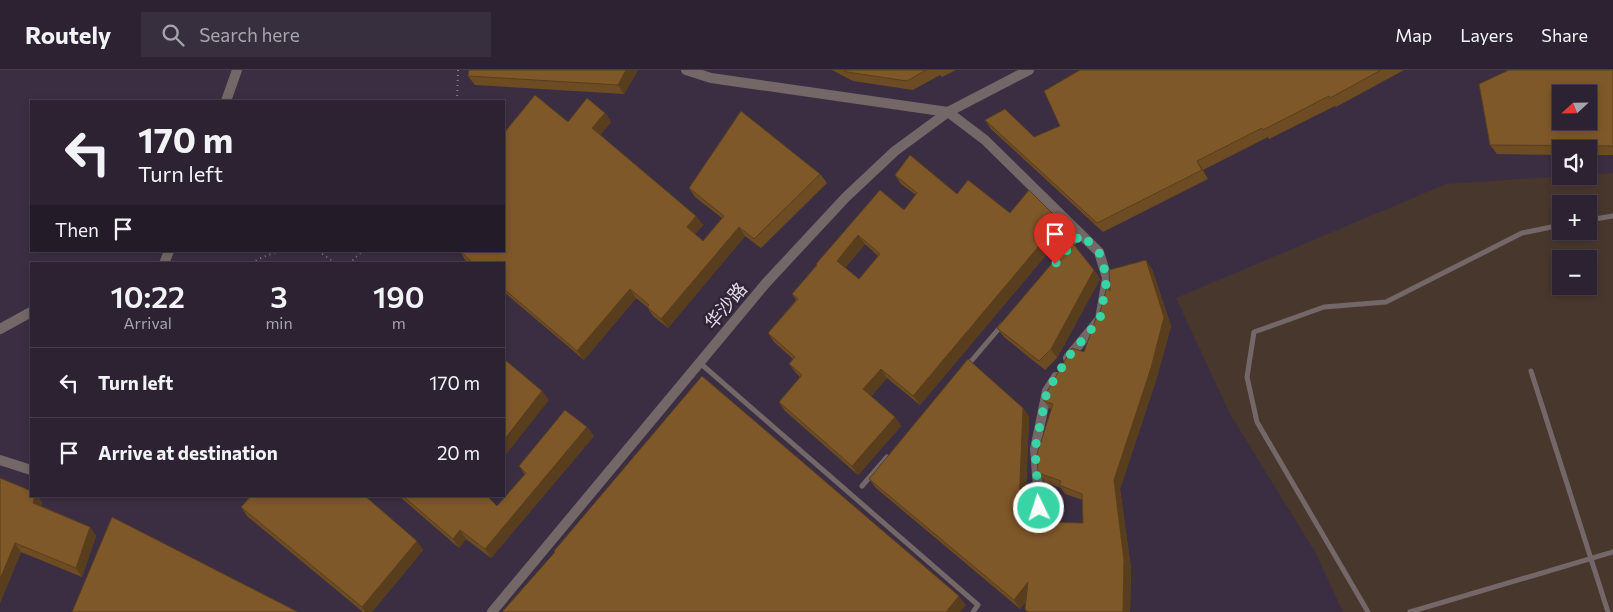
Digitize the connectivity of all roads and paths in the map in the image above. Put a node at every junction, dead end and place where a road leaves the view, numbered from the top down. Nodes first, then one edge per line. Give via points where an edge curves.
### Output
1 (237, 70) edge
2 (458, 70) edge
3 (686, 70) edge
4 (1029, 70) edge
5 (226, 100) edge
6 (457, 100) edge
7 (948, 112) junction
8 (1613, 216) edge
9 (1597, 219) edge
10 (1552, 227) edge
11 (1081, 234) junction
12 (276, 252) edge
13 (319, 252) edge
14 (361, 252) edge
15 (1062, 256) edge
16 (254, 262) edge
17 (334, 262) edge
18 (351, 262) edge
19 (30, 313) edge
20 (1004, 323) edge
21 (0, 329) edge
22 (700, 362) junction
23 (965, 368) edge
24 (1531, 371) dead end
25 (894, 449) edge
26 (0, 460) edge
27 (30, 470) edge
28 (862, 486) dead end
29 (1041, 526) edge
30 (1613, 552) edge
31 (1591, 559) junction
32 (492, 612) edge
33 (972, 612) edge
34 (1368, 612) edge
35 (1410, 612) edge
36 (1608, 612) edge

1 - 5 street
2 - 6 path
3 - 7 street via 711,78
4 - 7 street, 华沙路
7 - 11 street via 985,140
7 - 22 street, 华沙路 via 894,151 846,197 766,283
8 - 9 lane
10 - 34 lane via 1522,232 1386,302 1324,307 1254,332 1247,377 1257,422
11 - 15 lane
11 - 29 street via 1099,252 1107,278 1100,319 1069,356 1047,391 1035,449
12 - 16 path
13 - 17 path
14 - 18 path
19 - 21 street
20 - 23 lane
22 - 32 street, 华沙路
22 - 33 lane via 978,605
24 - 31 lane
25 - 28 lane
26 - 27 street
30 - 31 lane
31 - 35 lane
31 - 36 lane

